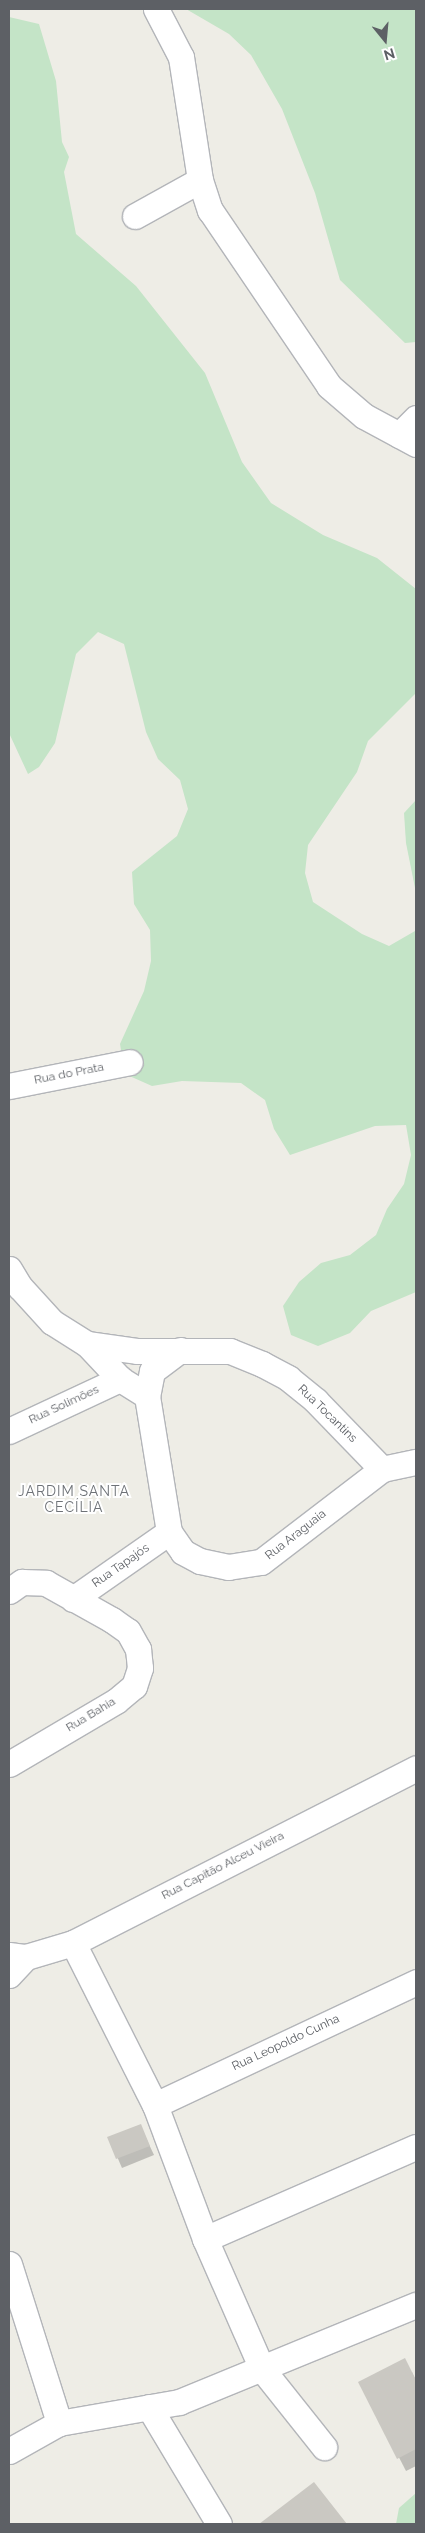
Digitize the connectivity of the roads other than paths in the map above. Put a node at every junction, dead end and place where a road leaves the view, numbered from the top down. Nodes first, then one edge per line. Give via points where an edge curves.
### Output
1 (156, 9) edge
2 (200, 180) junction
3 (135, 216) dead end
4 (410, 432) edge
5 (130, 1062) dead end
6 (9, 1086) edge
7 (9, 1269) edge
8 (87, 1344) junction
9 (180, 1350) junction
10 (120, 1379) junction
11 (147, 1396) junction
12 (9, 1431) edge
13 (416, 1462) edge
14 (382, 1469) junction
15 (169, 1532) junction
16 (9, 1591) edge
17 (73, 1599) junction
18 (9, 1764) edge
19 (416, 1768) edge
20 (72, 1943) junction
21 (18, 1956) edge
22 (9, 1975) edge
23 (416, 1982) edge
24 (155, 2104) junction
25 (416, 2146) edge
26 (205, 2239) junction
27 (9, 2264) edge
28 (416, 2304) edge
29 (262, 2369) junction
30 (149, 2407) junction
31 (60, 2423) junction
32 (324, 2447) dead end
33 (9, 2451) edge
34 (219, 2524) edge

1 - 2 street via 180,57
2 - 3 street
2 - 4 street via 210,210 329,386 364,416
5 - 6 street, Rua do Prata
7 - 8 street, Rua Tocantins via 20,1288 52,1322
8 - 9 street, Rua Tocantins via 137,1351
8 - 10 street, Rua Tocantins
9 - 11 street via 152,1371
9 - 14 street, Rua Tocantins via 230,1350 288,1378 316,1401
10 - 11 street, Rua Tocantins
10 - 12 street, Rua Solimões
11 - 15 street, Rua Araguaia
13 - 14 street
14 - 15 street, Rua Araguaia via 261,1562 228,1567 200,1561 183,1552
15 - 17 street, Rua Tapajós
16 - 17 street, Rua Bahia via 22,1582 46,1584
17 - 18 street, Rua Bahia via 128,1631 138,1649 140,1668 134,1686 116,1701
19 - 20 street, Rua Capitão Alceu Vieira
20 - 21 street, Rua Capitão Alceu Vieira
20 - 24 street
21 - 22 street
23 - 24 street, Rua Leopoldo Cunha
24 - 26 street
25 - 26 street
26 - 29 street
27 - 31 street
28 - 29 street
29 - 30 street via 179,2402
29 - 32 street
30 - 31 street
30 - 34 street
31 - 33 street

